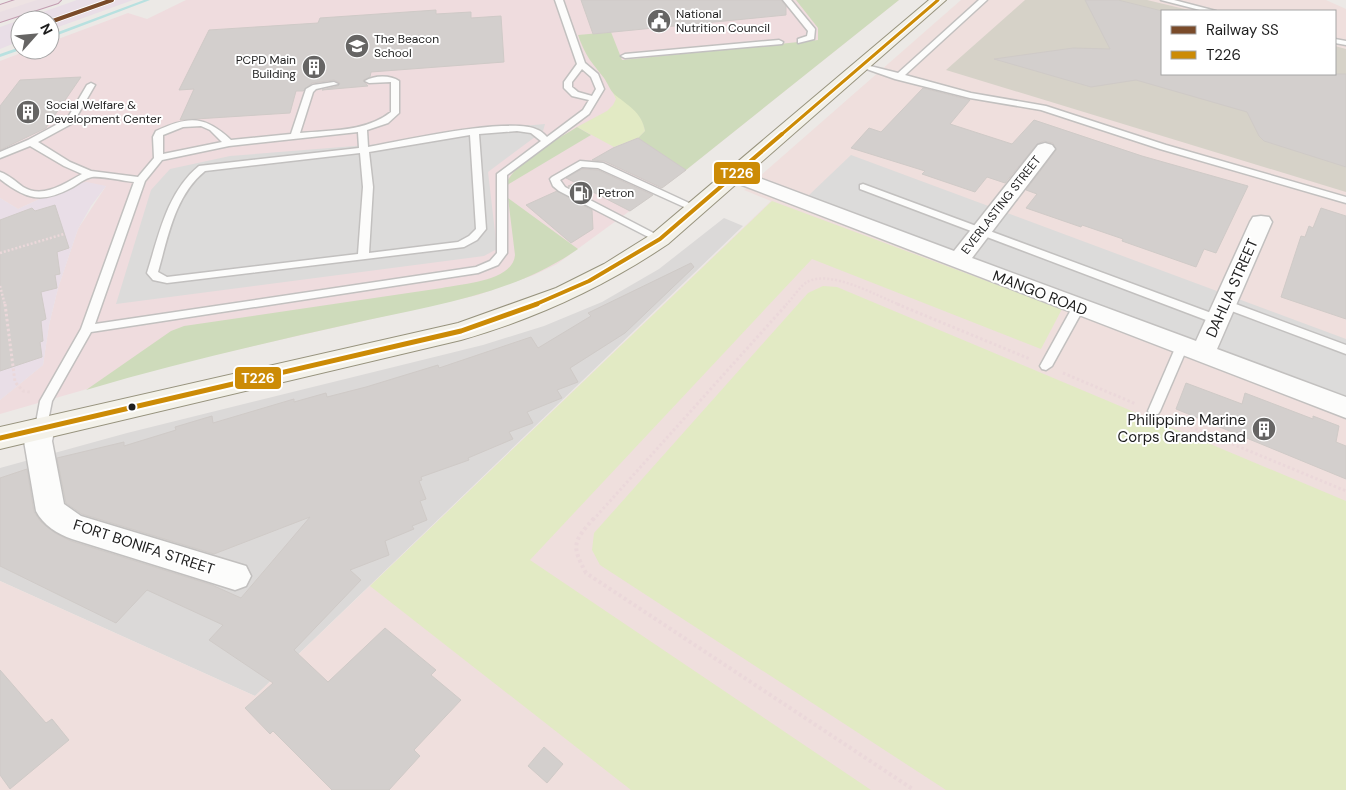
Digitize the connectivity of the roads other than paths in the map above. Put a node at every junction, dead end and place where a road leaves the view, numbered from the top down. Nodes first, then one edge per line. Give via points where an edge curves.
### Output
1 (28, 0) edge
2 (53, 0) edge
3 (560, 0) edge
4 (787, 0) edge
5 (938, 0) edge
6 (983, 0) edge
7 (1165, 0) edge
8 (0, 10) edge
9 (1208, 10) edge
10 (0, 17) edge
11 (801, 41) dead end
12 (779, 42) dead end
13 (624, 56) dead end
14 (581, 64) junction
15 (862, 66) junction
16 (898, 76) junction
17 (369, 81) dead end
18 (334, 84) dead end
19 (91, 85) dead end
20 (595, 99) junction
21 (362, 129) junction
22 (474, 132) junction
23 (296, 134) junction
24 (547, 141) junction
25 (31, 142) junction
26 (229, 143) junction
27 (1045, 149) dead end
28 (365, 150) junction
29 (0, 155) edge
30 (159, 158) junction
31 (89, 174) junction
32 (0, 175) edge
33 (736, 176) junction
34 (140, 180) junction
35 (863, 187) dead end
36 (1346, 200) edge
37 (696, 209) junction
38 (1261, 222) dead end
39 (981, 232) junction
40 (660, 239) junction
41 (363, 256) junction
42 (958, 261) junction
43 (1078, 308) junction
44 (1221, 312) junction
45 (87, 329) junction
46 (1193, 350) junction
47 (1346, 350) edge
48 (1046, 366) road end
49 (1346, 408) edge
50 (1154, 411) road end
51 (41, 428) junction
52 (0, 438) edge
53 (235, 576) dead end

1 - 8 highway
2 - 10 highway
3 - 14 lane
4 - 11 lane via 812,31 811,37
5 - 15 main road
6 - 16 lane
7 - 9 lane
12 - 13 lane
14 - 20 lane via 595,76 600,89
14 - 20 lane via 568,82 568,88 576,94
15 - 16 lane
15 - 33 main road
16 - 36 lane via 1068,115 1163,147
17 - 21 lane via 395,81 395,113 385,121
18 - 23 lane via 313,87 309,91
19 - 25 lane via 70,121
20 - 24 lane via 586,112
21 - 23 lane
21 - 28 lane
22 - 24 lane via 517,128 534,131
22 - 28 lane
22 - 41 lane via 481,229 473,238 460,244
23 - 26 lane
24 - 45 lane via 502,174 502,253 494,263 478,270
25 - 29 lane
25 - 31 lane
26 - 30 lane
26 - 30 lane via 208,125 197,123 168,129 157,137
27 - 39 street, EVERLASTING STREET
28 - 41 lane via 368,187
28 - 41 lane via 202,168 194,173 174,206 152,273 157,278 168,280
30 - 34 lane
31 - 32 lane via 45,194 31,194
31 - 34 lane
33 - 37 main road
33 - 42 street, MANGO ROAD
34 - 45 lane
35 - 39 lane
37 - 40 main road
37 - 40 lane via 600,165 580,164 555,179 562,189
38 - 44 street, DAHLIA STREET
39 - 42 street, EVERLASTING STREET
39 - 44 lane
40 - 51 main road via 582,287 496,321
42 - 43 street, MANGO ROAD
43 - 46 street, MANGO ROAD
43 - 48 lane
44 - 46 street, DAHLIA STREET
44 - 47 lane
45 - 51 lane via 46,402
46 - 49 street, MANGO ROAD
46 - 50 lane
51 - 52 main road
51 - 53 street, FORT BONIFA STREET via 38,441 51,511 72,526

